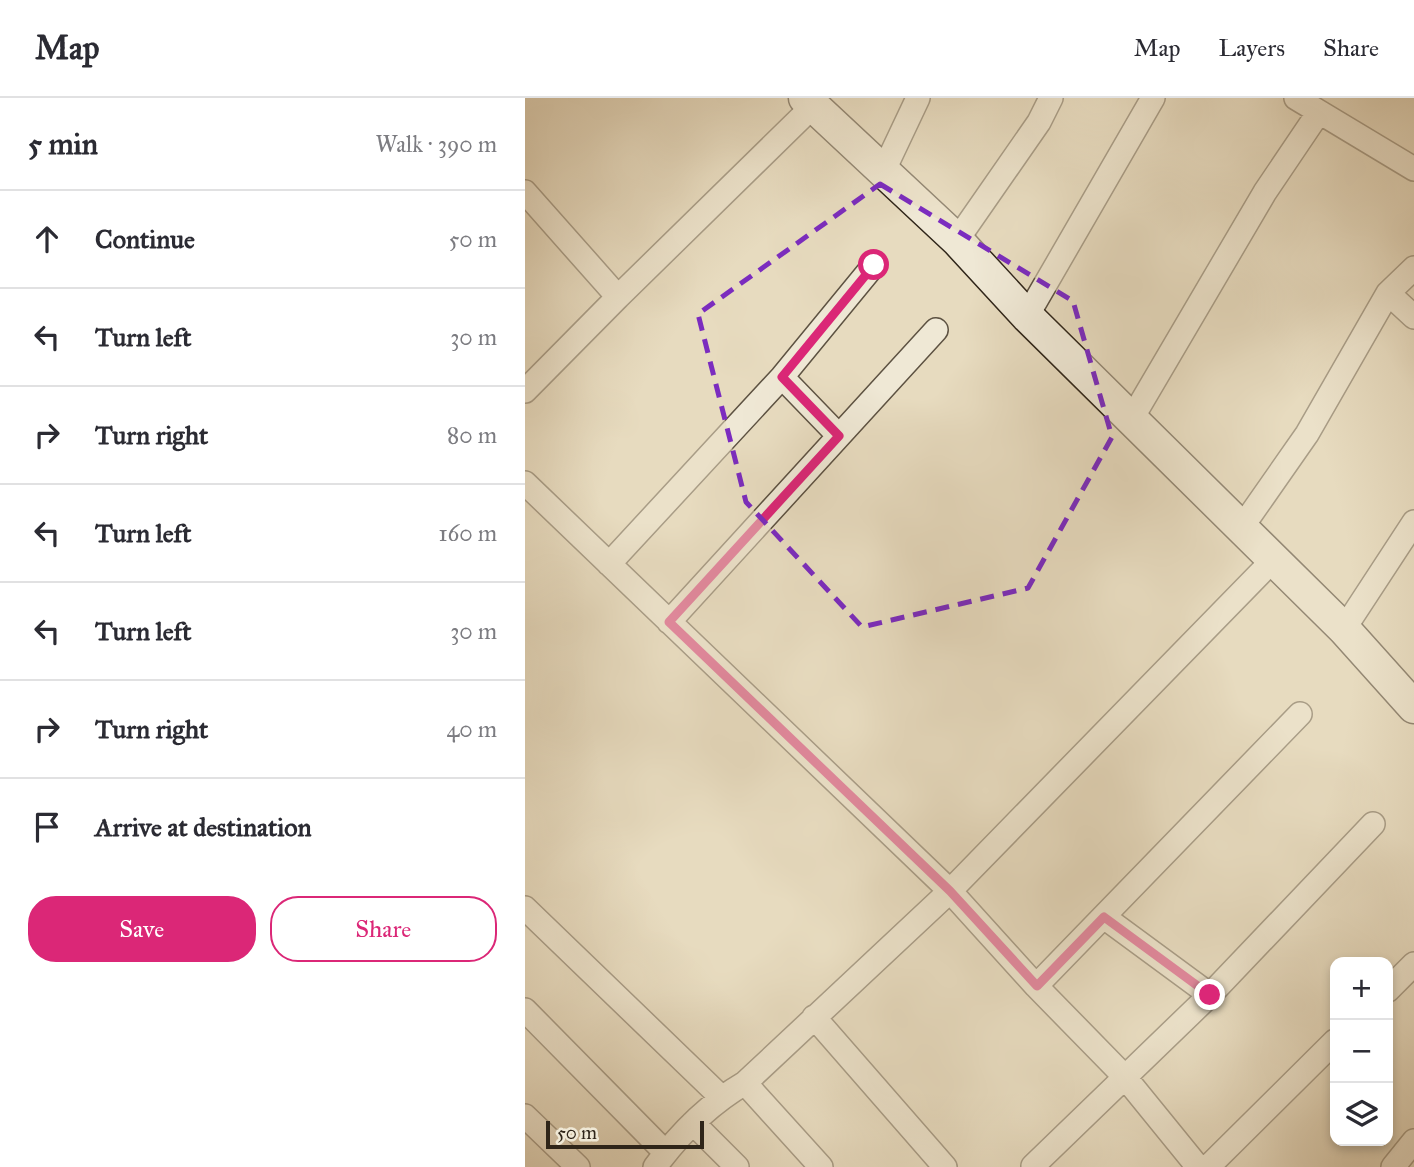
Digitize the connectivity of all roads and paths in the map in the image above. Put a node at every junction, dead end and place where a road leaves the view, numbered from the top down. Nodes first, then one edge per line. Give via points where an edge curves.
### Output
1 (918, 98) edge
2 (1051, 98) edge
3 (1153, 98) edge
4 (1296, 98) edge
5 (811, 101) edge
6 (1319, 112) junction
7 (1414, 169) edge
8 (883, 173) junction
9 (525, 192) edge
10 (957, 240) junction
11 (874, 265) dead end
12 (1414, 268) edge
13 (1388, 293) junction
14 (618, 297) junction
15 (1027, 316) junction
16 (1414, 317) edge
17 (936, 330) dead end
18 (782, 377) junction
19 (525, 391) edge
20 (1131, 420) junction
21 (839, 436) junction
22 (525, 483) edge
23 (1414, 522) edge
24 (1242, 527) junction
25 (1274, 559) junction
26 (609, 564) junction
27 (669, 622) junction
28 (1344, 629) junction
29 (1414, 706) edge
30 (1300, 714) dead end
31 (1373, 824) dead end
32 (950, 891) junction
33 (525, 908) edge
34 (1104, 917) junction
35 (1414, 964) edge
36 (1393, 985) edge
37 (1037, 986) junction
38 (1210, 995) junction
39 (525, 1010) edge
40 (814, 1017) junction
41 (1330, 1046) edge
42 (1124, 1076) junction
43 (745, 1083) junction
44 (720, 1097) junction
45 (525, 1116) edge
46 (693, 1123) junction
47 (1414, 1141) edge
48 (661, 1160) edge
49 (1033, 1166) edge
50 (578, 1167) edge
51 (737, 1167) edge
52 (821, 1167) edge
53 (945, 1167) edge
54 (1198, 1167) edge
55 (1208, 1167) edge
56 (1393, 1167) edge

1 - 8 street
2 - 10 street
3 - 15 street
4 - 6 street
5 - 8 street
5 - 14 street
6 - 7 street
6 - 20 street via 1265,192
8 - 10 street
9 - 14 street
10 - 15 street
11 - 18 street
12 - 13 street
13 - 16 street
13 - 24 street via 1307,434
14 - 19 street
15 - 20 street
17 - 21 street
18 - 21 street
18 - 26 street
20 - 24 street
21 - 27 street
22 - 26 street
23 - 28 street
24 - 25 street
25 - 28 street
25 - 32 street
26 - 27 street
27 - 32 street
28 - 29 street
30 - 34 street
31 - 38 street
32 - 37 street
32 - 40 street
33 - 44 street
34 - 37 street
34 - 38 street
35 - 36 street
37 - 42 street
38 - 42 street
39 - 48 street
40 - 43 street
40 - 53 street
41 - 55 street
42 - 49 street
42 - 54 street
43 - 44 street
43 - 52 street
44 - 46 street
45 - 50 street
46 - 48 street
46 - 51 street
47 - 56 street

